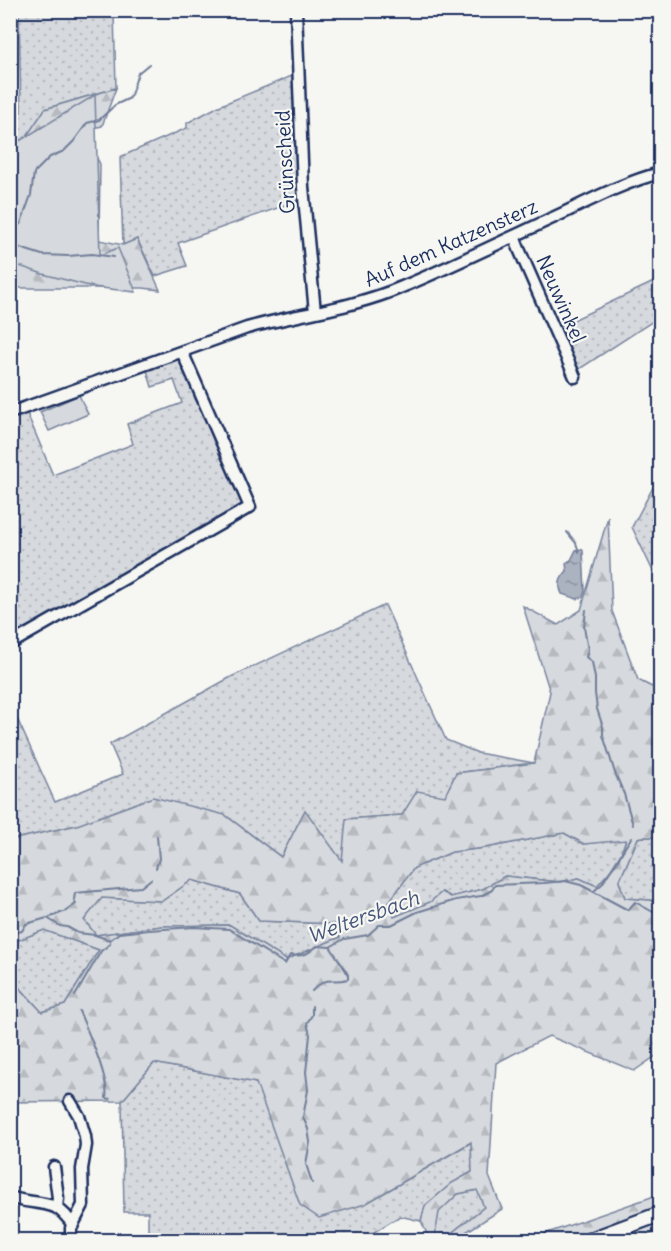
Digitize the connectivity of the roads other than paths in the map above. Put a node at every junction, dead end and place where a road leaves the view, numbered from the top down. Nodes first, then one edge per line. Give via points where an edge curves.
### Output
1 (296, 10) edge
2 (660, 173) edge
3 (514, 236) junction
4 (315, 312) junction
5 (181, 352) junction
6 (576, 377) dead end
7 (10, 413) edge
8 (10, 644) edge
9 (70, 1101) dead end
10 (54, 1167) dead end
11 (10, 1197) edge
12 (57, 1209) junction
13 (660, 1214) edge
14 (73, 1225) junction
15 (71, 1240) edge
16 (590, 1240) edge

1 - 4 street, Grünscheid via 303,187
2 - 3 street, Auf dem Katzensterz via 620,186
3 - 4 street, Auf dem Katzensterz via 375,298
3 - 6 street, Neuwinkel
4 - 5 street, Auf dem Katzensterz via 247,328
5 - 7 street, Auf dem Katzensterz
5 - 8 street via 250,507
9 - 14 street via 80,1116 86,1145 83,1205
10 - 12 street
11 - 12 street
12 - 14 street
13 - 16 main road
14 - 15 street

